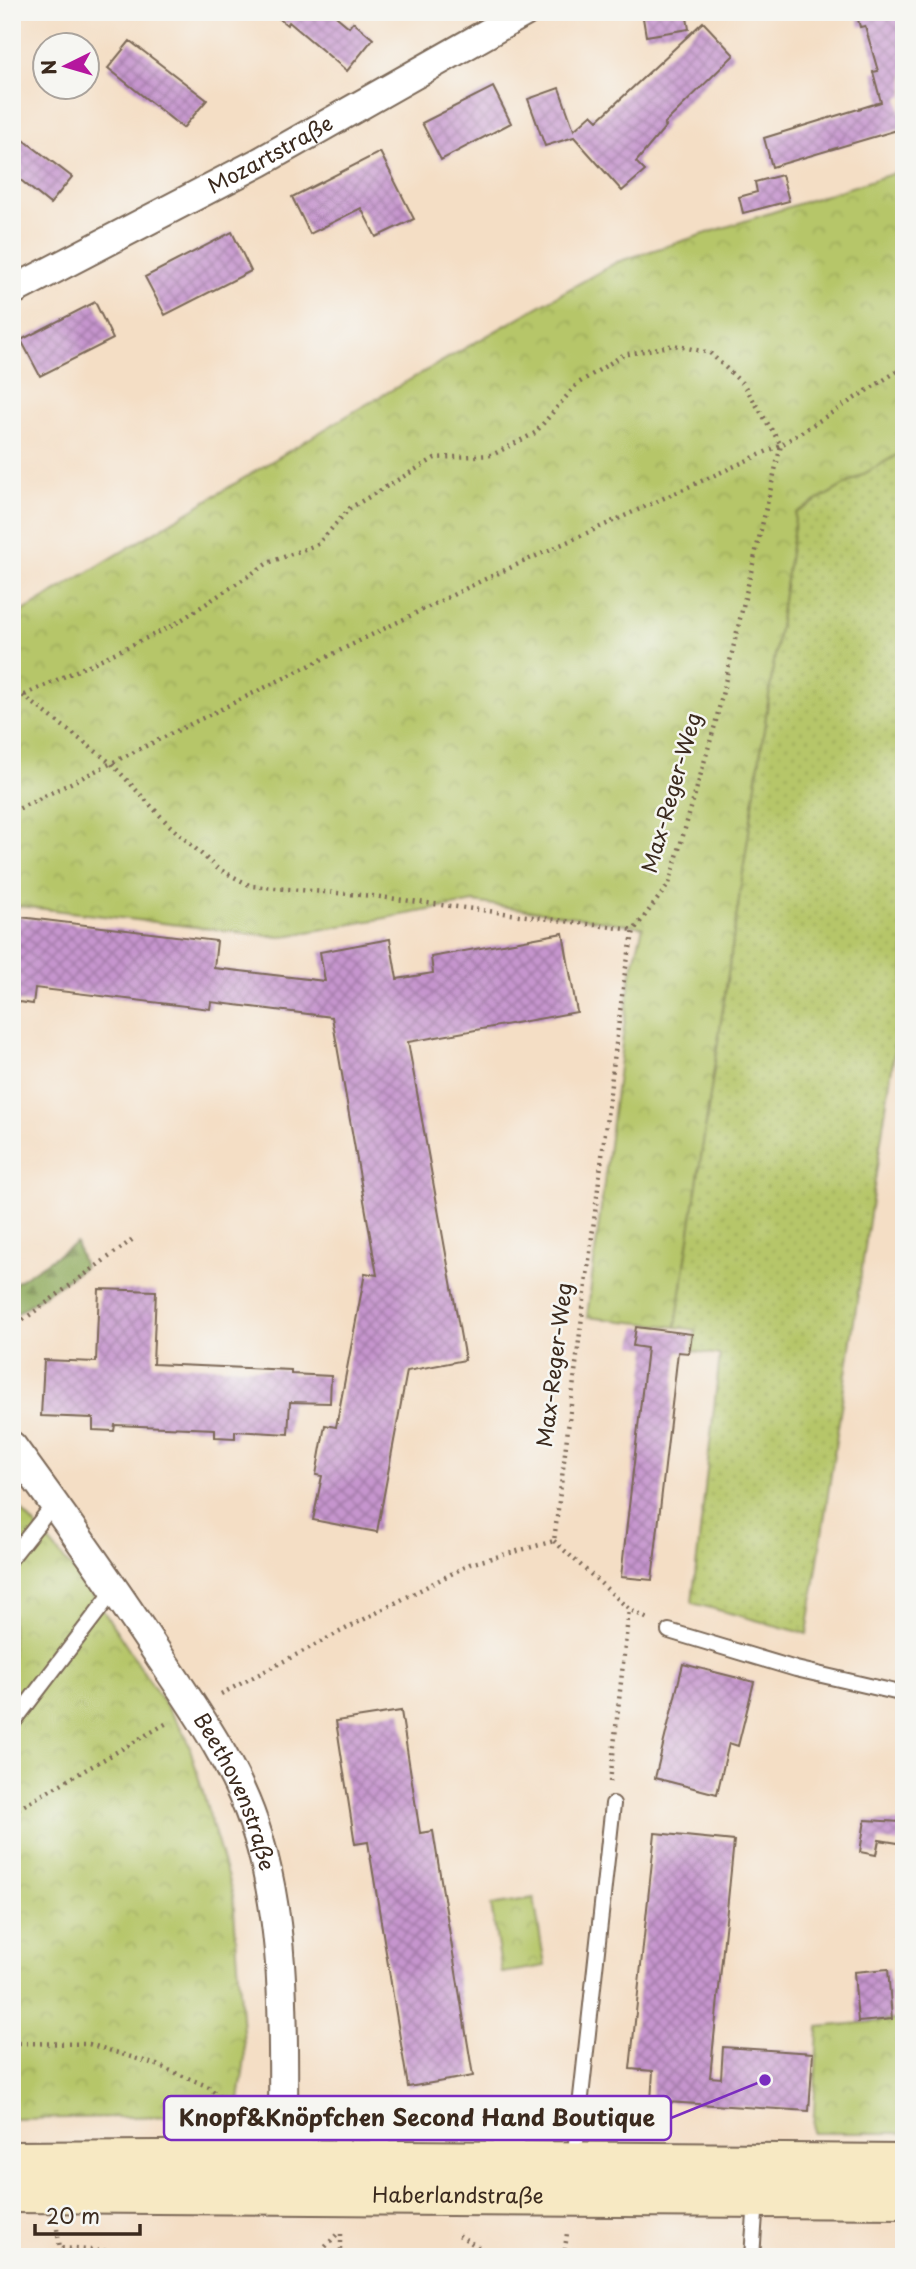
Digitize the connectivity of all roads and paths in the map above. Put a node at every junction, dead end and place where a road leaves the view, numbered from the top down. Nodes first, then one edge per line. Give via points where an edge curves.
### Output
1 (525, 12) edge
2 (12, 291) edge
3 (904, 367) edge
4 (781, 445) junction
5 (12, 687) edge
6 (22, 695) junction
7 (12, 701) edge
8 (111, 763) junction
9 (12, 812) edge
10 (634, 930) junction
11 (136, 1237) dead end
12 (12, 1328) edge
13 (12, 1446) edge
14 (54, 1504) junction
15 (554, 1541) junction
16 (12, 1557) edge
17 (115, 1589) junction
18 (629, 1609) junction
19 (669, 1630) joint
20 (904, 1694) edge
21 (194, 1708) junction
22 (12, 1724) edge
23 (613, 1804) joint
24 (12, 1812) edge
25 (12, 2043) edge
26 (283, 2159) junction
27 (12, 2161) edge
28 (574, 2163) junction
29 (904, 2164) edge
30 (12, 2193) edge
31 (283, 2197) junction
32 (756, 2199) junction
33 (904, 2199) edge
34 (341, 2228) junction
35 (355, 2228) dead end
36 (457, 2233) dead end
37 (60, 2248) dead end
38 (197, 2257) edge
39 (316, 2257) edge
40 (341, 2257) edge
41 (512, 2257) edge
42 (752, 2257) edge

1 - 2 street, Mozartstraße via 260,162
3 - 4 path
4 - 6 path via 744,386 710,353 674,345 623,355 577,384 535,433 492,455 435,458 349,508 318,544 268,563 172,626
4 - 8 path via 481,581
4 - 10 path, Max-Reger-Weg via 715,725 669,884
5 - 6 path
6 - 7 path
6 - 8 path
8 - 9 path
8 - 10 path via 217,868 251,886 373,896
10 - 15 path, Max-Reger-Weg
11 - 12 path
13 - 14 street, Beethovenstraße
14 - 16 lane
14 - 17 street, Beethovenstraße
15 - 18 path
15 - 21 path via 470,1564
17 - 21 street, Beethovenstraße
17 - 22 lane
18 - 19 path
18 - 23 path via 610,1780
19 - 20 lane via 796,1670
21 - 24 path
21 - 26 street, Beethovenstraße via 254,1823 267,1872 278,1961
23 - 28 lane
25 - 26 path via 89,2045 209,2087
26 - 27 street, Haberlandstraße
26 - 28 street, Haberlandstraße
26 - 31 street, Beethovenstraße
28 - 29 street, Haberlandstraße
30 - 31 street, Haberlandstraße
31 - 32 street, Haberlandstraße
32 - 33 street, Haberlandstraße
32 - 42 lane
34 - 35 path
34 - 39 path
34 - 40 path
36 - 41 path via 484,2251
37 - 38 path

